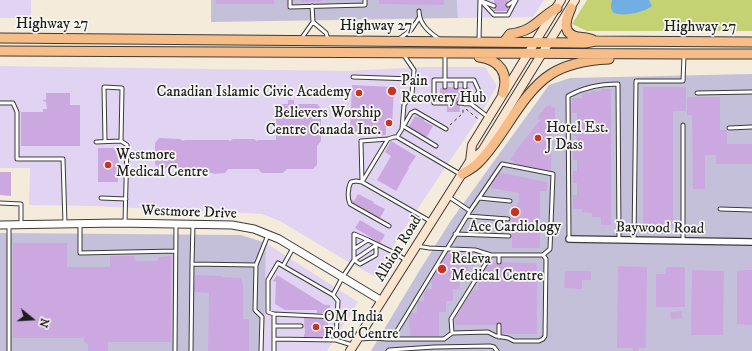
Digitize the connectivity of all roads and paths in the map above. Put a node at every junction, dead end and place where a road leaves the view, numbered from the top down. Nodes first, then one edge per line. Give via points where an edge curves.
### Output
1 (290, 0) edge
2 (365, 0) edge
3 (481, 0) edge
4 (486, 0) edge
5 (516, 0) edge
6 (559, 4) edge
7 (573, 4) edge
8 (312, 6) junction
9 (494, 6) dead end
10 (508, 6) dead end
11 (419, 11) dead end
12 (419, 18) junction
13 (313, 22) junction
14 (0, 38) edge
15 (300, 41) junction
16 (328, 41) junction
17 (396, 41) junction
18 (596, 41) junction
19 (442, 42) junction
20 (479, 42) junction
21 (504, 42) junction
22 (752, 42) edge
23 (535, 43) junction
24 (549, 43) junction
25 (0, 51) edge
26 (402, 53) junction
27 (445, 53) junction
28 (471, 53) junction
29 (528, 53) junction
30 (542, 54) junction
31 (646, 54) junction
32 (684, 54) junction
33 (752, 54) edge
34 (353, 77) dead end
35 (413, 79) junction
36 (445, 80) junction
37 (456, 80) junction
38 (465, 80) junction
39 (445, 87) dead end
40 (456, 87) dead end
41 (465, 87) dead end
42 (752, 92) edge
43 (698, 93) dead end
44 (503, 94) junction
45 (445, 96) dead end
46 (465, 96) dead end
47 (0, 103) edge
48 (445, 103) junction
49 (451, 103) dead end
50 (459, 103) dead end
51 (465, 104) junction
52 (471, 104) junction
53 (489, 117) junction
54 (479, 120) dead end
55 (683, 125) dead end
56 (752, 127) edge
57 (403, 128) junction
58 (729, 128) dead end
59 (446, 129) joint
60 (397, 137) junction
61 (388, 139) junction
62 (105, 141) junction
63 (121, 141) junction
64 (96, 142) dead end
65 (436, 146) dead end
66 (470, 161) junction
67 (462, 174) junction
68 (362, 182) junction
69 (448, 196) junction
70 (101, 198) dead end
71 (479, 198) junction
72 (126, 199) junction
73 (510, 201) dead end
74 (0, 203) edge
75 (720, 209) dead end
76 (470, 210) junction
77 (752, 210) edge
78 (467, 216) junction
79 (508, 219) dead end
80 (432, 222) junction
81 (65, 224) junction
82 (80, 224) junction
83 (125, 224) junction
84 (176, 224) junction
85 (193, 224) junction
86 (0, 225) edge
87 (9, 225) junction
88 (21, 225) junction
89 (389, 226) dead end
90 (456, 234) junction
91 (268, 235) junction
92 (509, 236) dead end
93 (569, 239) joint
94 (368, 240) junction
95 (619, 240) junction
96 (634, 240) junction
97 (683, 241) junction
98 (752, 242) edge
99 (376, 246) junction
100 (417, 246) junction
101 (293, 248) junction
102 (446, 248) junction
103 (354, 250) junction
104 (176, 251) junction
105 (491, 255) junction
106 (499, 255) junction
107 (543, 255) junction
108 (354, 260) junction
109 (407, 261) junction
110 (499, 262) dead end
111 (192, 264) junction
112 (256, 265) junction
113 (283, 266) junction
114 (342, 278) junction
115 (333, 295) junction
116 (382, 301) junction
117 (274, 314) junction
118 (337, 317) junction
119 (499, 325) dead end
120 (274, 326) junction
121 (301, 326) dead end
122 (452, 333) junction
123 (499, 337) junction
124 (274, 339) junction
125 (392, 339) junction
126 (336, 340) junction
127 (354, 345) edge
128 (9, 351) edge
129 (175, 351) edge
130 (191, 351) edge
131 (261, 351) edge
132 (274, 351) edge
133 (388, 351) edge
134 (497, 351) edge

1 - 8 lane via 290,7
2 - 8 lane via 365,5
3 - 4 lane
3 - 5 lane via 494,15 508,15
3 - 9 lane
3 - 20 lane
5 - 10 lane
6 - 21 main road via 531,28 510,34
6 - 23 main road, Albion Road
7 - 18 main road via 566,21 567,31 574,36
7 - 24 main road, Albion Road
8 - 13 lane
11 - 12 lane
12 - 17 lane via 411,30
12 - 19 lane
13 - 15 lane
13 - 16 lane via 326,33
14 - 15 main road, Highway 27
15 - 16 main road, Highway 27
16 - 17 main road, Highway 27
17 - 19 main road, Highway 27
18 - 22 main road, Highway 27
18 - 24 main road, Highway 27
19 - 20 main road, Highway 27
20 - 21 main road, Highway 27
21 - 23 main road, Highway 27
23 - 24 main road, Highway 27
23 - 29 main road, Albion Road
24 - 30 main road, Albion Road
25 - 26 main road, Highway 27
26 - 27 main road, Highway 27
26 - 35 lane via 414,70
27 - 28 main road, Highway 27
27 - 36 lane
28 - 29 main road, Highway 27
28 - 44 main road via 492,60 501,67 505,79
29 - 30 main road, Highway 27
29 - 44 main road, Albion Road
30 - 31 main road, Highway 27
30 - 66 main road, Albion Road via 482,151
31 - 32 main road, Highway 27
31 - 67 main road via 637,58 587,61 551,74 527,97 479,163
32 - 33 main road, Highway 27
32 - 96 lane via 684,81 636,81
34 - 35 lane
35 - 57 lane via 412,94 404,105
36 - 37 lane
36 - 39 lane
36 - 48 lane via 434,80 434,103
37 - 38 lane
37 - 40 lane
38 - 41 lane
38 - 52 lane via 474,80 479,91
42 - 43 lane
44 - 53 main road, Albion Road
45 - 48 lane
46 - 51 lane
47 - 81 lane via 13,103 17,112 17,159 63,159
48 - 49 lane
50 - 51 lane
51 - 52 lane
52 - 53 lane
53 - 66 main road, Albion Road via 472,145
54 - 59 path via 463,106 463,113
55 - 97 lane
56 - 58 lane
57 - 59 lane via 415,111
57 - 60 lane
57 - 65 lane
60 - 61 lane
60 - 67 lane
61 - 68 lane
61 - 68 lane via 361,141
62 - 63 lane
62 - 63 lane via 104,87 122,88
62 - 64 lane
63 - 72 lane via 127,145
66 - 67 main road, Albion Road
67 - 69 main road, Albion Road
68 - 80 lane
68 - 89 lane via 350,182 349,202
69 - 76 lane
69 - 80 main road, Albion Road
70 - 72 lane
71 - 73 lane
71 - 76 lane
71 - 107 lane via 502,164 553,174 550,249
72 - 83 lane
74 - 88 lane via 21,204
75 - 77 lane
76 - 78 lane
78 - 79 lane
78 - 90 lane
80 - 100 main road, Albion Road
81 - 82 street, Westmore Drive
81 - 88 street, Westmore Drive
82 - 83 street, Westmore Drive
82 - 104 lane via 80,253
83 - 84 street, Westmore Drive
84 - 85 street, Westmore Drive
84 - 104 lane
85 - 91 street, Westmore Drive via 232,225 254,229
85 - 111 lane
86 - 87 street, Westmore Drive
87 - 88 street, Westmore Drive
87 - 128 lane
90 - 92 lane
90 - 102 lane
91 - 101 street, Westmore Drive
91 - 112 lane
93 - 95 street, Baywood Road
93 - 95 lane via 568,96 587,87 618,84
94 - 99 lane
94 - 103 lane
94 - 103 lane via 354,234
95 - 96 street, Baywood Road
96 - 97 street, Baywood Road
97 - 98 street, Baywood Road
99 - 108 lane
99 - 108 lane via 376,255 360,264
99 - 109 lane via 393,252
100 - 102 lane
100 - 109 main road, Albion Road
101 - 113 lane
101 - 114 street, Westmore Drive
102 - 105 lane via 476,250
102 - 125 lane
103 - 108 lane
104 - 129 lane
105 - 106 lane
105 - 122 lane via 451,319
106 - 107 lane
106 - 110 lane
107 - 123 lane via 546,259 545,336 539,341 514,341
108 - 114 lane
109 - 116 main road, Albion Road
111 - 112 lane
111 - 130 lane
112 - 131 lane via 255,310 262,317
113 - 115 lane
113 - 117 lane via 278,263 268,280 268,312
114 - 115 lane
114 - 116 street, Westmore Drive
115 - 118 lane via 338,301
116 - 127 main road, Albion Road
117 - 118 lane
117 - 120 lane
118 - 126 lane
119 - 123 lane
120 - 121 lane
120 - 124 lane
122 - 123 lane via 488,332
122 - 125 lane via 444,339
124 - 126 lane
124 - 132 lane
125 - 127 lane via 375,338
126 - 127 lane
133 - 134 lane via 490,346

